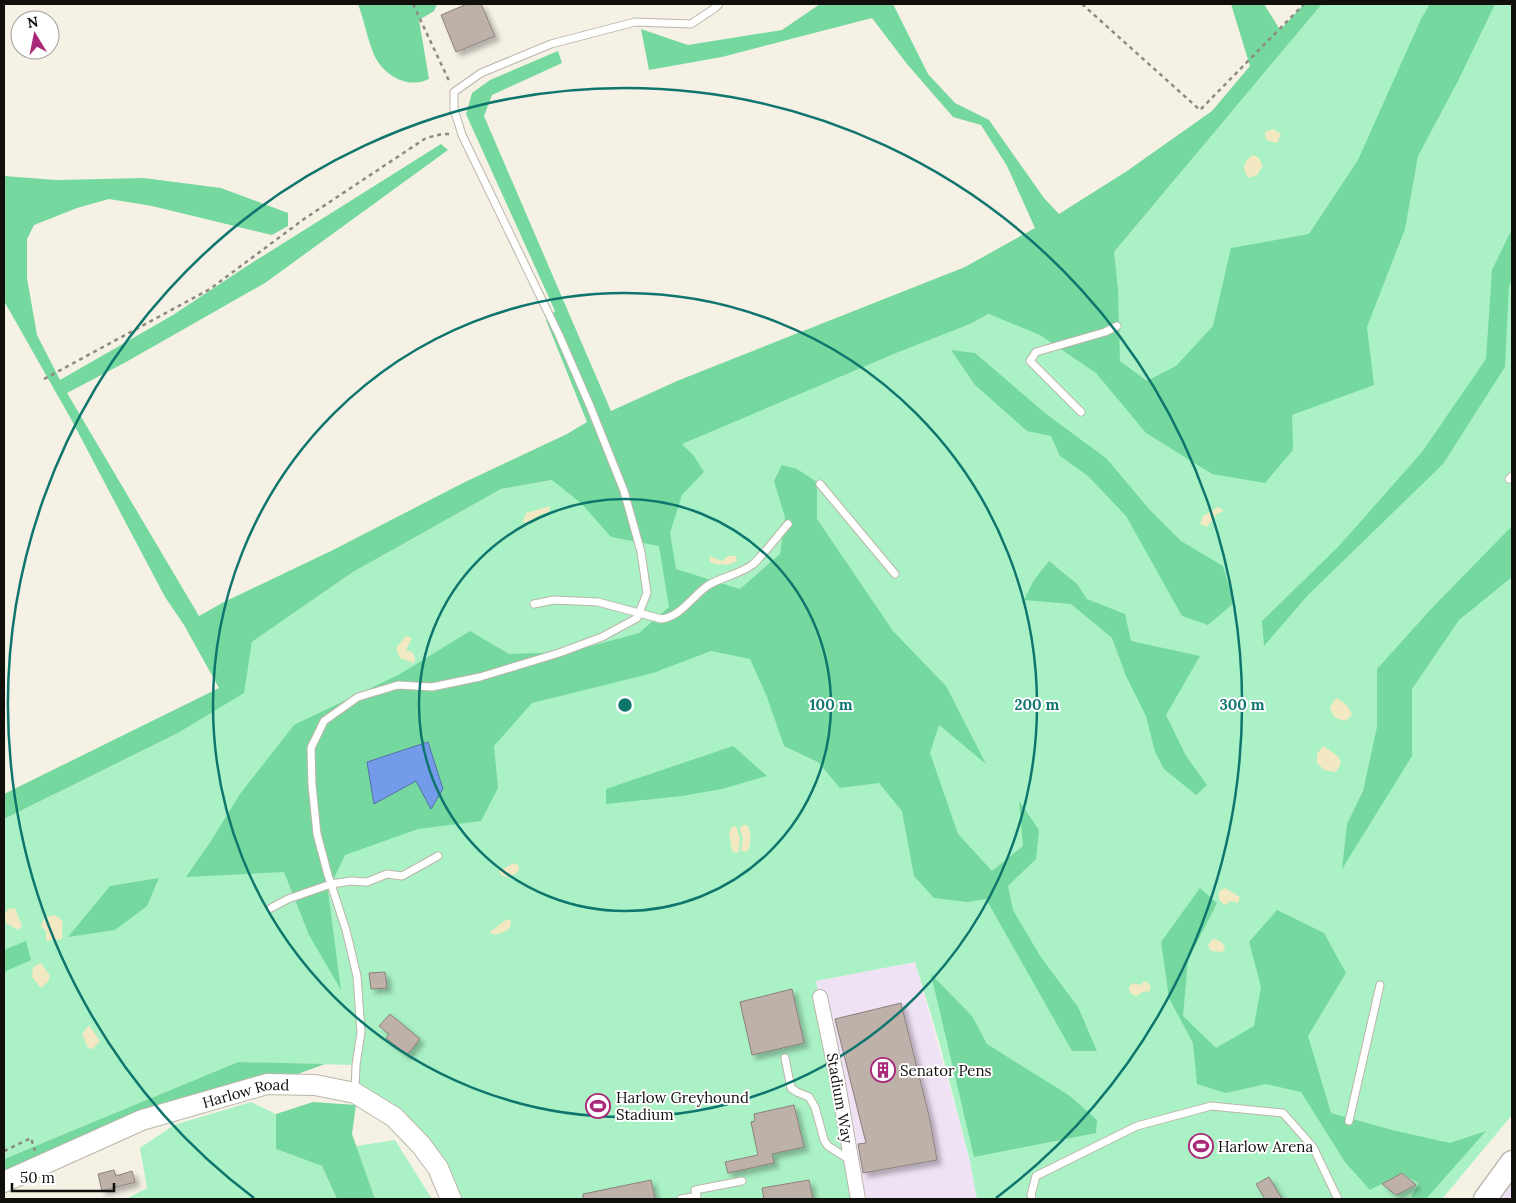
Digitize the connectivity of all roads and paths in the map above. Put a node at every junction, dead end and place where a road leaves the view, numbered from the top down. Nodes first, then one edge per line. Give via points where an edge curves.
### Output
1 (413, 4) edge
2 (718, 4) edge
3 (1082, 4) edge
4 (1304, 4) edge
5 (454, 92) junction
6 (462, 134) junction
7 (1117, 326) dead end
8 (44, 379) dead end
9 (1081, 412) dead end
10 (820, 484) dead end
11 (788, 524) dead end
12 (895, 574) dead end
13 (534, 604) dead end
14 (640, 612) junction
15 (438, 856) dead end
16 (331, 884) junction
17 (271, 908) dead end
18 (1380, 985) dead end
19 (820, 997) dead end
20 (785, 1058) dead end
21 (355, 1092) junction
22 (1349, 1121) dead end
23 (4, 1151) edge
24 (851, 1160) junction
25 (1512, 1162) edge
26 (40, 1167) junction
27 (742, 1181) dead end
28 (4, 1182) edge
29 (451, 1199) edge
30 (681, 1199) edge
31 (858, 1199) edge
32 (1032, 1199) edge
33 (1338, 1199) edge
34 (1485, 1199) edge

1 - 5 path
2 - 5 lane via 690,24 635,22 551,44 481,73
3 - 4 path via 1200,110
5 - 6 lane via 454,109
6 - 8 path via 426,138 304,219 210,289
6 - 14 lane via 559,335 624,491 641,552 647,593
7 - 9 lane via 1036,352 1030,361
10 - 12 lane
11 - 14 lane via 753,564 706,587 676,614 661,619
13 - 14 lane via 554,600 598,602
14 - 16 lane via 637,618 602,638 559,653 480,677 432,687 398,685 358,697 324,721 311,748 312,785 317,834
15 - 16 lane via 402,876 387,874 367,882
16 - 17 lane
16 - 21 lane via 357,976 361,1032
18 - 22 lane
19 - 24 street, Stadium Way
20 - 24 lane via 791,1088 809,1097 824,1140
21 - 26 street, Harlow Road via 315,1085 267,1084 142,1120
21 - 29 street, Harlow Road via 406,1127 438,1168
23 - 26 path via 31,1138
24 - 31 street, Stadium Way
25 - 34 main road
26 - 28 street, Harlow Road
27 - 30 lane via 695,1190 697,1196
32 - 33 lane via 1036,1176 1137,1126 1212,1106 1283,1113 1313,1147

